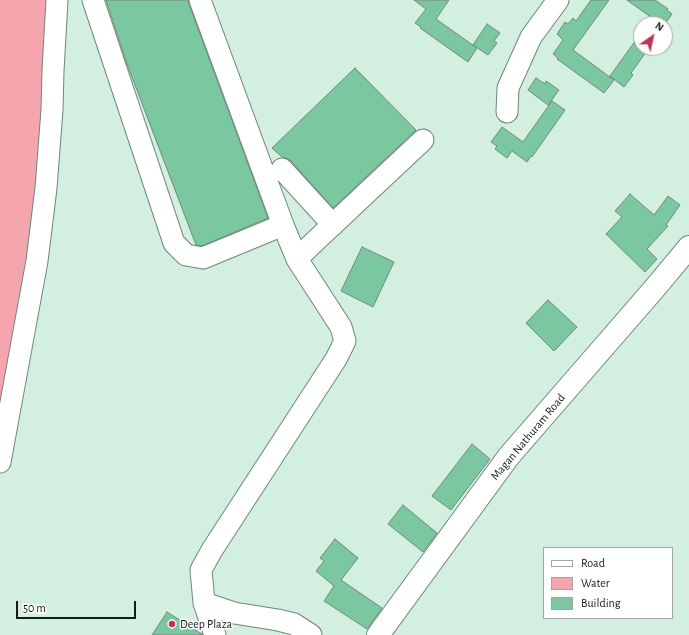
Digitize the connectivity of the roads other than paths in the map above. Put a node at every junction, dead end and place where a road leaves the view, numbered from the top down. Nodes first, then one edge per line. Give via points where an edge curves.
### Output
1 (57, 0) edge
2 (92, 0) edge
3 (200, 0) edge
4 (554, 1) edge
5 (507, 112) dead end
6 (423, 140) dead end
7 (282, 169) dead end
8 (333, 225) junction
9 (283, 226) junction
10 (689, 247) edge
11 (297, 259) junction
12 (0, 462) edge
13 (204, 603) junction
14 (215, 635) edge
15 (311, 635) edge
16 (378, 635) edge

1 - 12 street via 52,110 37,261
2 - 9 street via 174,243 186,255 204,258
3 - 9 street
4 - 5 street via 531,37 508,88
6 - 8 street
7 - 8 street
8 - 11 street
9 - 11 street
10 - 16 main road, Magan Nathuram Road via 509,456
11 - 13 street via 341,327 345,341 201,570
13 - 14 street
13 - 15 street via 234,613 294,624

